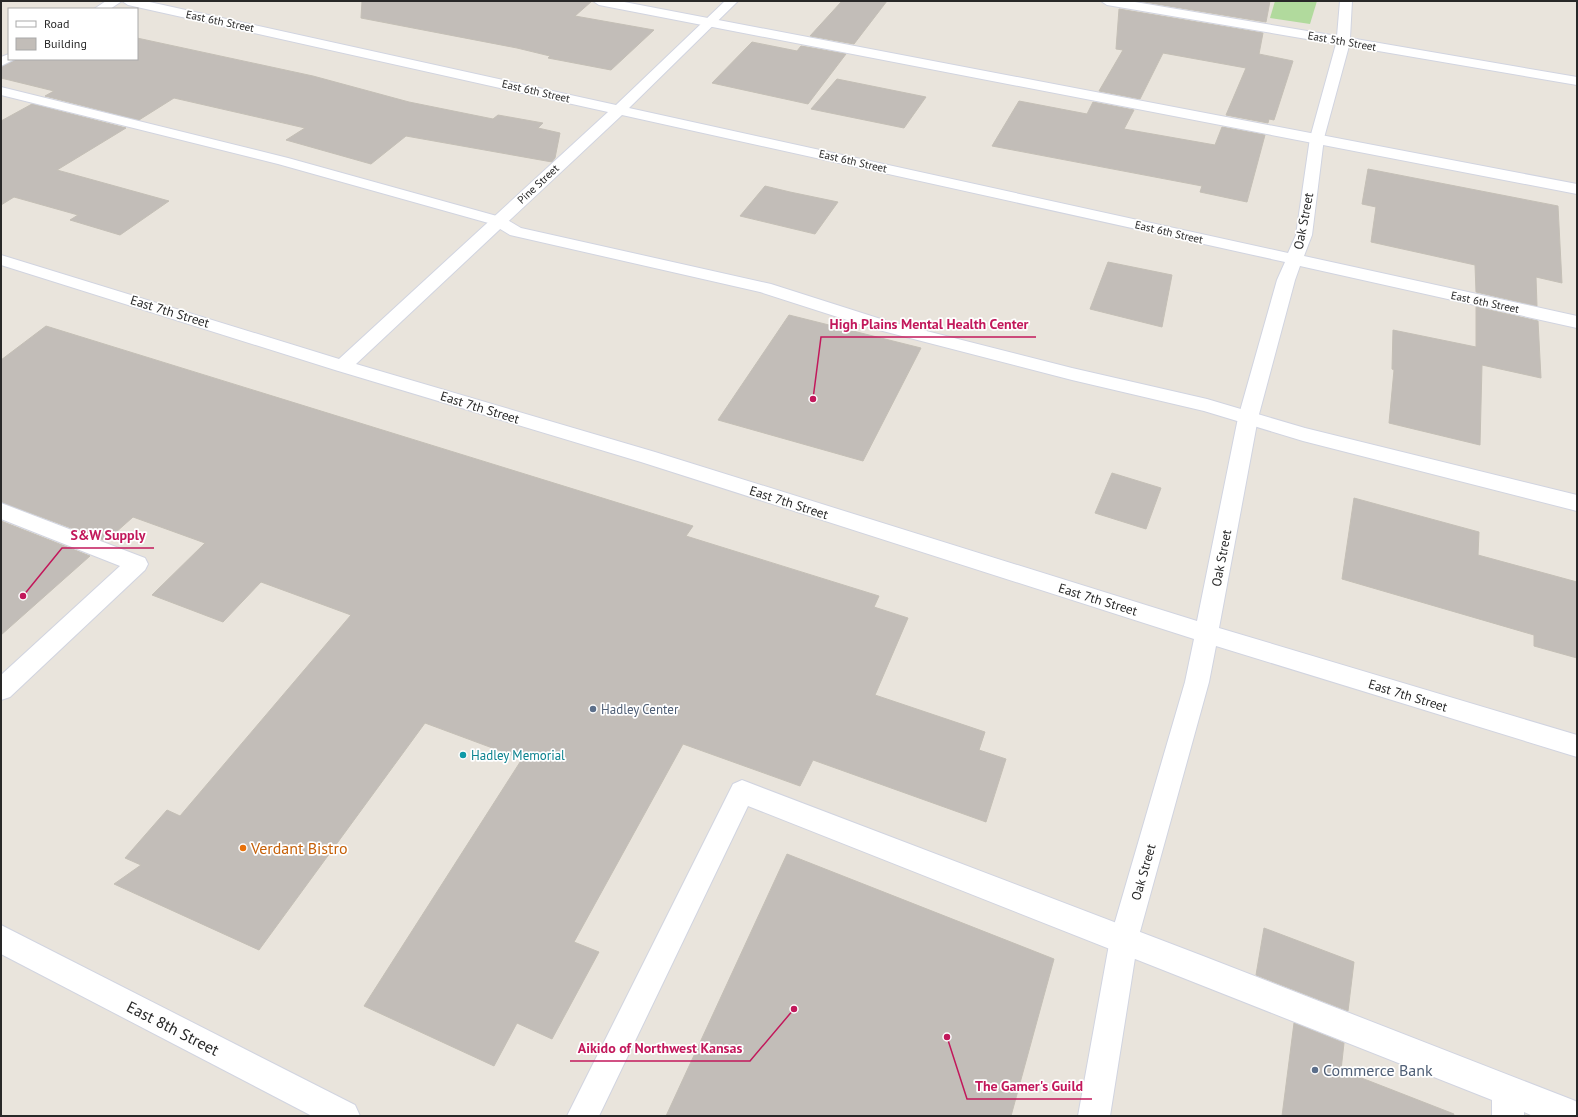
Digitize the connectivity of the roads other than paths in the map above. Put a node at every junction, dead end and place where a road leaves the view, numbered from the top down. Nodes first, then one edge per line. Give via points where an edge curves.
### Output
1 (116, 1) edge
2 (128, 1) edge
3 (599, 1) edge
4 (732, 1) edge
5 (1107, 1) edge
6 (1346, 1) edge
7 (102, 8) edge
8 (708, 23) junction
9 (1343, 42) junction
10 (1577, 81) edge
11 (1, 91) edge
12 (619, 109) junction
13 (1317, 138) junction
14 (1577, 189) edge
15 (498, 221) junction
16 (1, 260) edge
17 (1295, 260) junction
18 (1577, 322) edge
19 (342, 366) junction
20 (1248, 418) junction
21 (1577, 503) edge
22 (1, 511) edge
23 (1207, 632) junction
24 (1, 690) edge
25 (1577, 746) edge
26 (1, 939) edge
27 (1124, 939) junction
28 (1508, 1103) edge
29 (344, 1116) edge
30 (583, 1116) edge
31 (1094, 1116) edge
32 (1573, 1116) edge

1 - 7 street
2 - 12 street, East 6th Street
3 - 8 street
4 - 8 street, Pine Street
5 - 9 street, East 5th Street
6 - 9 street, Oak Street
8 - 12 street, Pine Street
8 - 13 street
9 - 10 street, East 5th Street
9 - 13 street, Oak Street
11 - 15 street via 283,161
12 - 15 street, Pine Street
12 - 17 street, East 6th Street
13 - 14 street
13 - 17 street, Oak Street via 1304,235
15 - 19 street, Pine Street
15 - 20 street via 516,232 765,288 894,328 1072,374 1207,405
16 - 19 street, East 7th Street
17 - 18 street, East 6th Street
17 - 20 street, Oak Street via 1286,280
19 - 23 street, East 7th Street via 648,457
20 - 21 street
20 - 23 street, Oak Street
22 - 24 street via 137,564
23 - 25 street, East 7th Street
23 - 27 street, Oak Street via 1198,682
26 - 29 street, East 8th Street
27 - 28 street
27 - 30 street via 742,792
27 - 31 street, Oak Street
28 - 32 street

